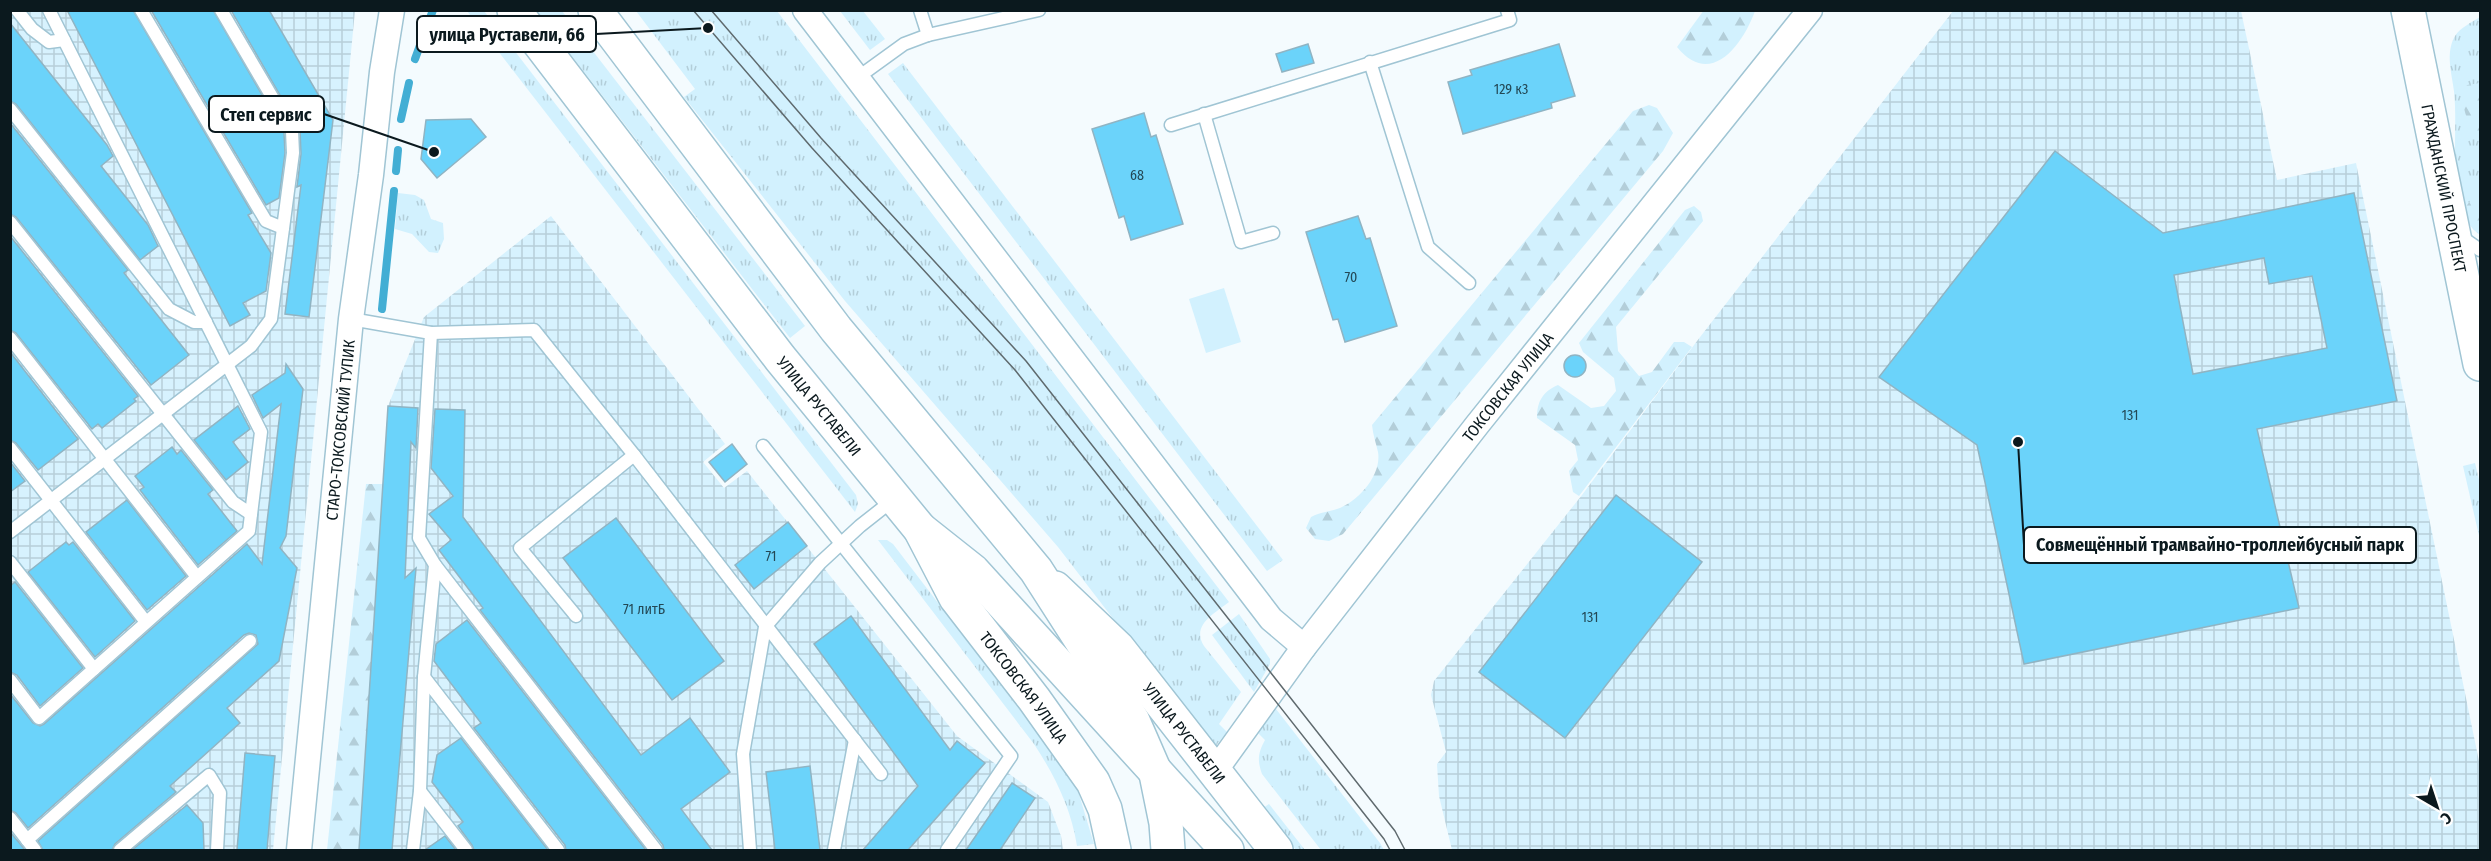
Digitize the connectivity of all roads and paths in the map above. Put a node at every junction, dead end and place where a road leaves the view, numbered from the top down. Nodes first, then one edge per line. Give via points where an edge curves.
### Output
1 (17, 10) edge
2 (49, 10) edge
3 (141, 10) edge
4 (221, 10) edge
5 (392, 10) edge
6 (514, 10) edge
7 (595, 10) edge
8 (805, 10) edge
9 (920, 10) edge
10 (1039, 10) edge
11 (1507, 10) edge
12 (1810, 10) edge
13 (2408, 10) edge
14 (928, 35) junction
15 (64, 40) junction
16 (1370, 62) junction
17 (857, 78) junction
18 (10, 109) edge
19 (1204, 114) junction
20 (1171, 125) dead end
21 (10, 222) edge
22 (283, 228) junction
23 (2452, 230) junction
24 (1273, 233) dead end
25 (2481, 250) edge
26 (1469, 283) dead end
27 (351, 319) junction
28 (206, 322) junction
29 (431, 333) junction
30 (10, 338) edge
31 (228, 364) junction
32 (2481, 364) edge
33 (163, 414) junction
34 (763, 446) dead end
35 (10, 448) edge
36 (634, 455) junction
37 (105, 459) junction
38 (896, 498) junction
39 (51, 500) junction
40 (251, 514) junction
41 (920, 529) junction
42 (10, 532) edge
43 (840, 545) junction
44 (10, 562) edge
45 (435, 564) junction
46 (1036, 570) junction
47 (197, 577) junction
48 (576, 616) dead end
49 (146, 622) junction
50 (765, 627) junction
51 (250, 641) dead end
52 (1304, 646) junction
53 (94, 669) junction
54 (424, 677) junction
55 (10, 680) edge
56 (855, 740) junction
57 (1215, 771) junction
58 (882, 774) dead end
59 (1156, 774) junction
60 (420, 790) junction
61 (10, 818) edge
62 (27, 840) junction
63 (35, 850) edge
64 (120, 850) edge
65 (217, 850) edge
66 (299, 850) edge
67 (413, 850) edge
68 (466, 850) edge
69 (558, 850) edge
70 (656, 850) edge
71 (750, 850) edge
72 (834, 850) edge
73 (947, 850) edge
74 (1114, 850) edge
75 (1168, 850) edge
76 (1227, 850) edge
77 (1276, 850) edge

1 - 15 lane via 49,42
2 - 15 lane
3 - 22 lane via 266,222
4 - 22 lane via 292,131 293,153
5 - 27 street, СТАРО-ТОКСОВСКИЙ ТУПИК
6 - 38 main road, УЛИЦА РУСТАВЕЛИ via 780,358
7 - 46 main road, УЛИЦА РУСТАВЕЛИ via 836,329
8 - 17 street
9 - 14 lane
10 - 14 lane
11 - 16 lane via 1510,20
12 - 52 street, ТОКСОВСКАЯ УЛИЦА
13 - 23 main road, ГРАЖДАНСКИЙ ПРОСПЕКТ
14 - 17 lane via 904,44
15 - 28 lane
16 - 19 lane
16 - 26 lane via 1428,247
17 - 52 street via 1271,619
18 - 28 lane via 169,309 195,322
19 - 20 lane
19 - 24 lane via 1241,242
21 - 33 lane
22 - 31 lane via 271,319 251,346
23 - 25 lane
23 - 32 main road, ГРАЖДАНСКИЙ ПРОСПЕКТ
27 - 29 lane
27 - 66 street, СТАРО-ТОКСОВСКИЙ ТУПИК
28 - 31 lane
29 - 36 lane via 534,330
29 - 45 lane via 419,538
30 - 37 lane
31 - 33 lane
31 - 40 lane via 261,432
33 - 37 lane
33 - 40 lane via 233,502
34 - 43 lane
35 - 39 lane
36 - 48 lane via 520,548
36 - 50 lane
37 - 39 lane
37 - 47 lane
38 - 41 main road, УЛИЦА РУСТАВЕЛИ
38 - 43 lane
39 - 42 lane
39 - 49 lane
40 - 47 lane via 249,531
41 - 59 main road, УЛИЦА РУСТАВЕЛИ via 973,571
41 - 74 main road, ТОКСОВСКАЯ УЛИЦА via 956,598 1093,782 1105,809
43 - 50 lane
43 - 73 lane via 1011,756
44 - 53 lane
45 - 54 lane
45 - 70 lane
46 - 57 main road, УЛИЦА РУСТАВЕЛИ via 1118,648
46 - 59 main road, УЛИЦА РУСТАВЕЛИ via 1133,721
47 - 49 lane
49 - 53 lane
50 - 56 lane
50 - 71 lane via 743,754
51 - 62 lane
52 - 57 street, ТОКСОВСКАЯ УЛИЦА
53 - 55 lane via 39,718
54 - 60 lane
54 - 69 lane
56 - 58 lane
56 - 72 lane
57 - 77 main road, УЛИЦА РУСТАВЕЛИ
59 - 75 main road
59 - 76 main road, УЛИЦА РУСТАВЕЛИ
60 - 67 lane
60 - 68 lane
61 - 62 lane
62 - 63 lane
64 - 65 lane via 209,775 220,793

